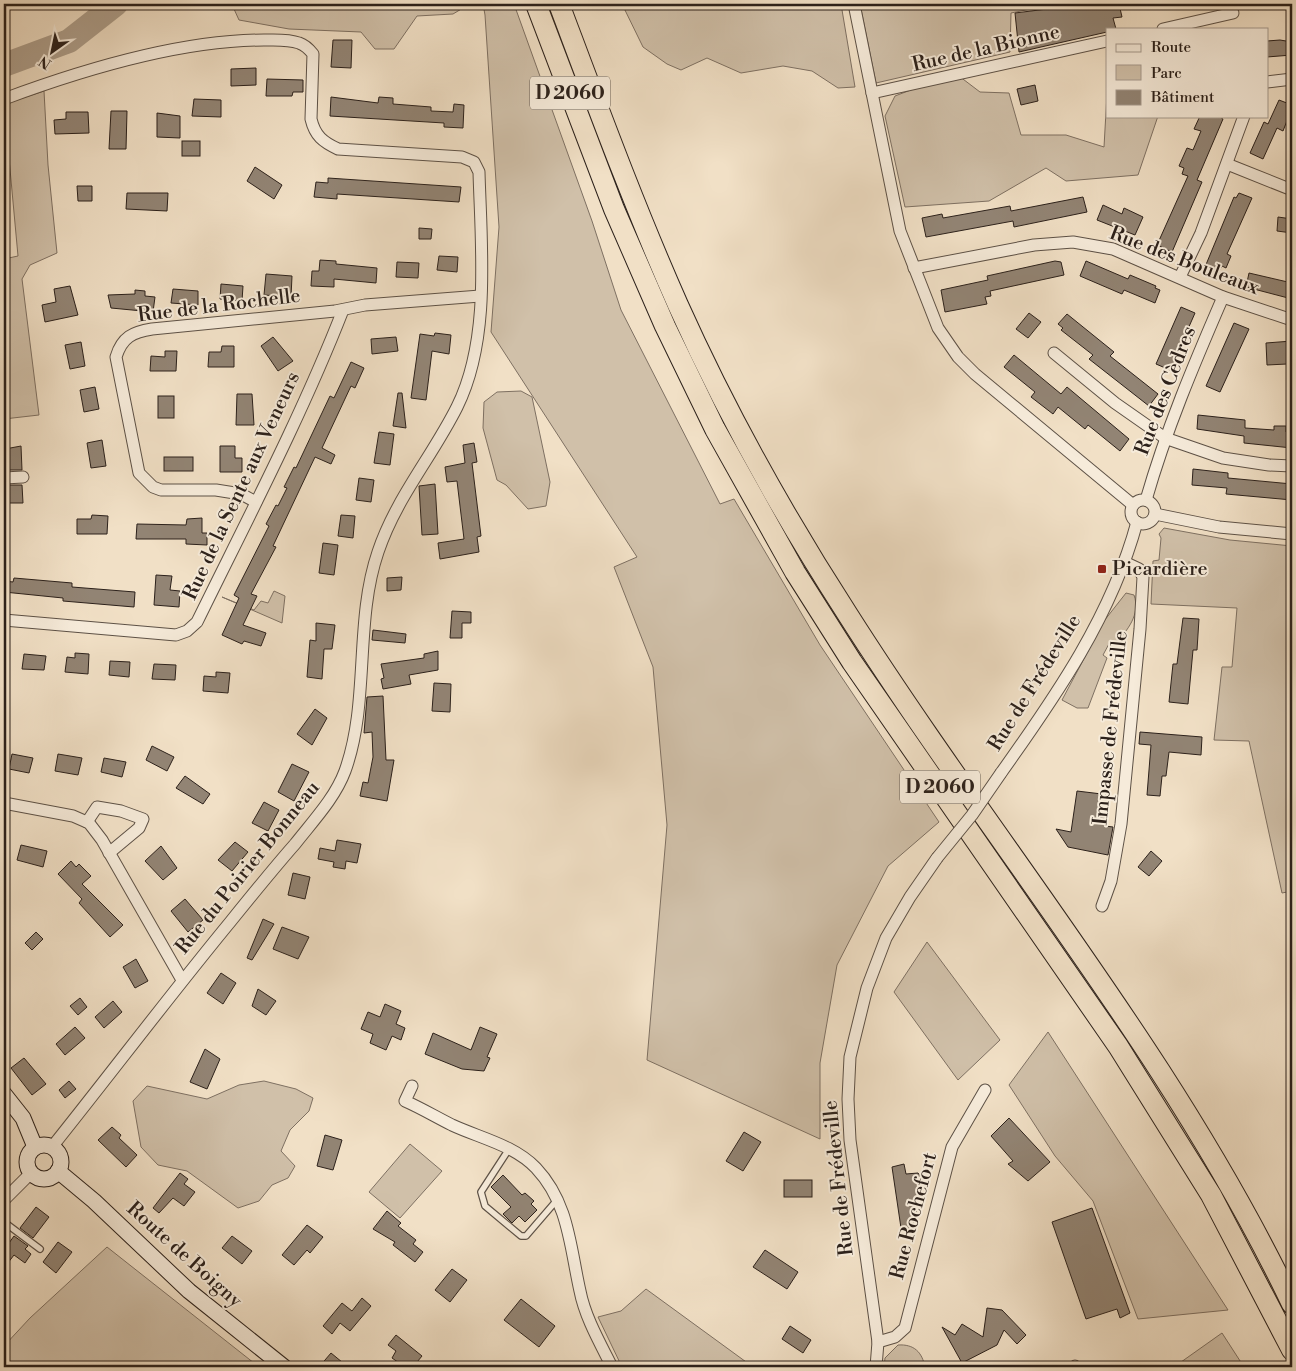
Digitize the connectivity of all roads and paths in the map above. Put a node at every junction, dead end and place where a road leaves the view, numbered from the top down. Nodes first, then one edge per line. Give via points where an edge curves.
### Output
1 (536, 4) edge
2 (559, 4) edge
3 (854, 4) edge
4 (1233, 13) dead end
5 (1167, 28) edge
6 (1106, 41) edge
7 (1292, 80) edge
8 (1268, 82) edge
9 (872, 93) junction
10 (4, 99) edge
11 (1243, 118) edge
12 (1228, 164) junction
13 (1292, 190) edge
14 (914, 268) junction
15 (1180, 277) junction
16 (480, 296) junction
17 (1223, 297) junction
18 (343, 310) junction
19 (1292, 320) edge
20 (1054, 353) dead end
21 (1166, 438) junction
22 (1292, 466) edge
23 (23, 477) dead end
24 (4, 478) edge
25 (1146, 500) junction
26 (256, 502) junction
27 (1133, 505) junction
28 (1155, 514) junction
29 (1137, 522) junction
30 (1292, 534) edge
31 (1124, 562) junction
32 (4, 620) edge
33 (4, 803) edge
34 (87, 822) junction
35 (109, 853) junction
36 (1102, 906) dead end
37 (182, 980) junction
38 (412, 1086) dead end
39 (984, 1090) dead end
40 (4, 1094) edge
41 (35, 1147) junction
42 (52, 1147) junction
43 (509, 1149) junction
44 (58, 1171) junction
45 (31, 1173) junction
46 (4, 1200) edge
47 (557, 1200) junction
48 (4, 1222) edge
49 (40, 1249) dead end
50 (1292, 1304) edge
51 (878, 1342) junction
52 (1292, 1350) edge
53 (284, 1367) edge
54 (612, 1367) edge
55 (876, 1367) edge

1 - 52 highway, D 2060 via 603,182 664,326 715,429 795,572 852,662 1118,1046 1210,1195
2 - 50 highway, D 2060 via 623,174 678,306 762,472 890,678 1127,1018 1180,1100 1268,1254
3 - 9 street
4 - 5 street
6 - 9 street, Rue de la Bionne
7 - 8 street
9 - 14 street via 895,212
10 - 16 street, Rue du Poirier Bonneau via 73,75 203,45 237,40 291,40 301,43 313,54 311,119 323,142 338,149 462,157 474,162 479,172
11 - 12 street
12 - 13 street
12 - 15 street
14 - 15 street, Rue des Bouleaux via 1034,245 1073,242 1113,249
14 - 27 street via 938,328 958,357
15 - 17 street, Rue des Bouleaux
16 - 18 street via 365,305
16 - 37 street, Rue du Poirier Bonneau via 478,342 468,382 457,407 397,505 377,554 371,580 353,737 344,775 323,809
17 - 19 street, Rue des Bouleaux
17 - 21 street, Rue des Cèdres
18 - 26 street, Rue de la Sente aux Veneurs
18 - 26 street, Rue de la Rochelle via 135,332 119,346 116,357 139,472 145,480 161,490 216,490 241,494
20 - 21 street via 1115,403
21 - 22 street via 1223,458
21 - 25 street, Rue des Cèdres
23 - 24 street
25 - 27 street
25 - 28 street via 1154,506
26 - 32 street, Rue de la Sente aux Veneurs via 198,622 188,631 176,635
27 - 29 street via 1132,516
28 - 29 street via 1149,523
28 - 30 street via 1219,527
29 - 31 street, Rue de Frédeville
31 - 36 street, Impasse de Frédeville via 1139,569 1143,578 1140,629 1121,824 1111,882
31 - 51 street, Rue de Frédeville, bridge via 1078,659 972,815 910,897 886,938 867,988 850,1057 848,1099 850,1140
33 - 34 street via 24,805
34 - 35 street
34 - 35 street via 97,808 121,811 143,819 139,828
35 - 37 street
37 - 42 street, Rue du Poirier Bonneau
38 - 43 street via 405,1101
39 - 51 street, Rue Rochefort via 952,1147 904,1328 895,1337
40 - 41 street via 23,1118
41 - 42 street
41 - 45 street via 28,1156
42 - 44 street via 61,1160
43 - 47 street via 535,1168
43 - 47 lane via 481,1192 485,1206 521,1236 526,1236
44 - 45 street via 42,1179
44 - 53 street, Route de Boigny via 94,1200 189,1290
45 - 46 street
47 - 54 street via 566,1217 580,1292
48 - 49 lane
51 - 55 street, Rue de Frédeville

